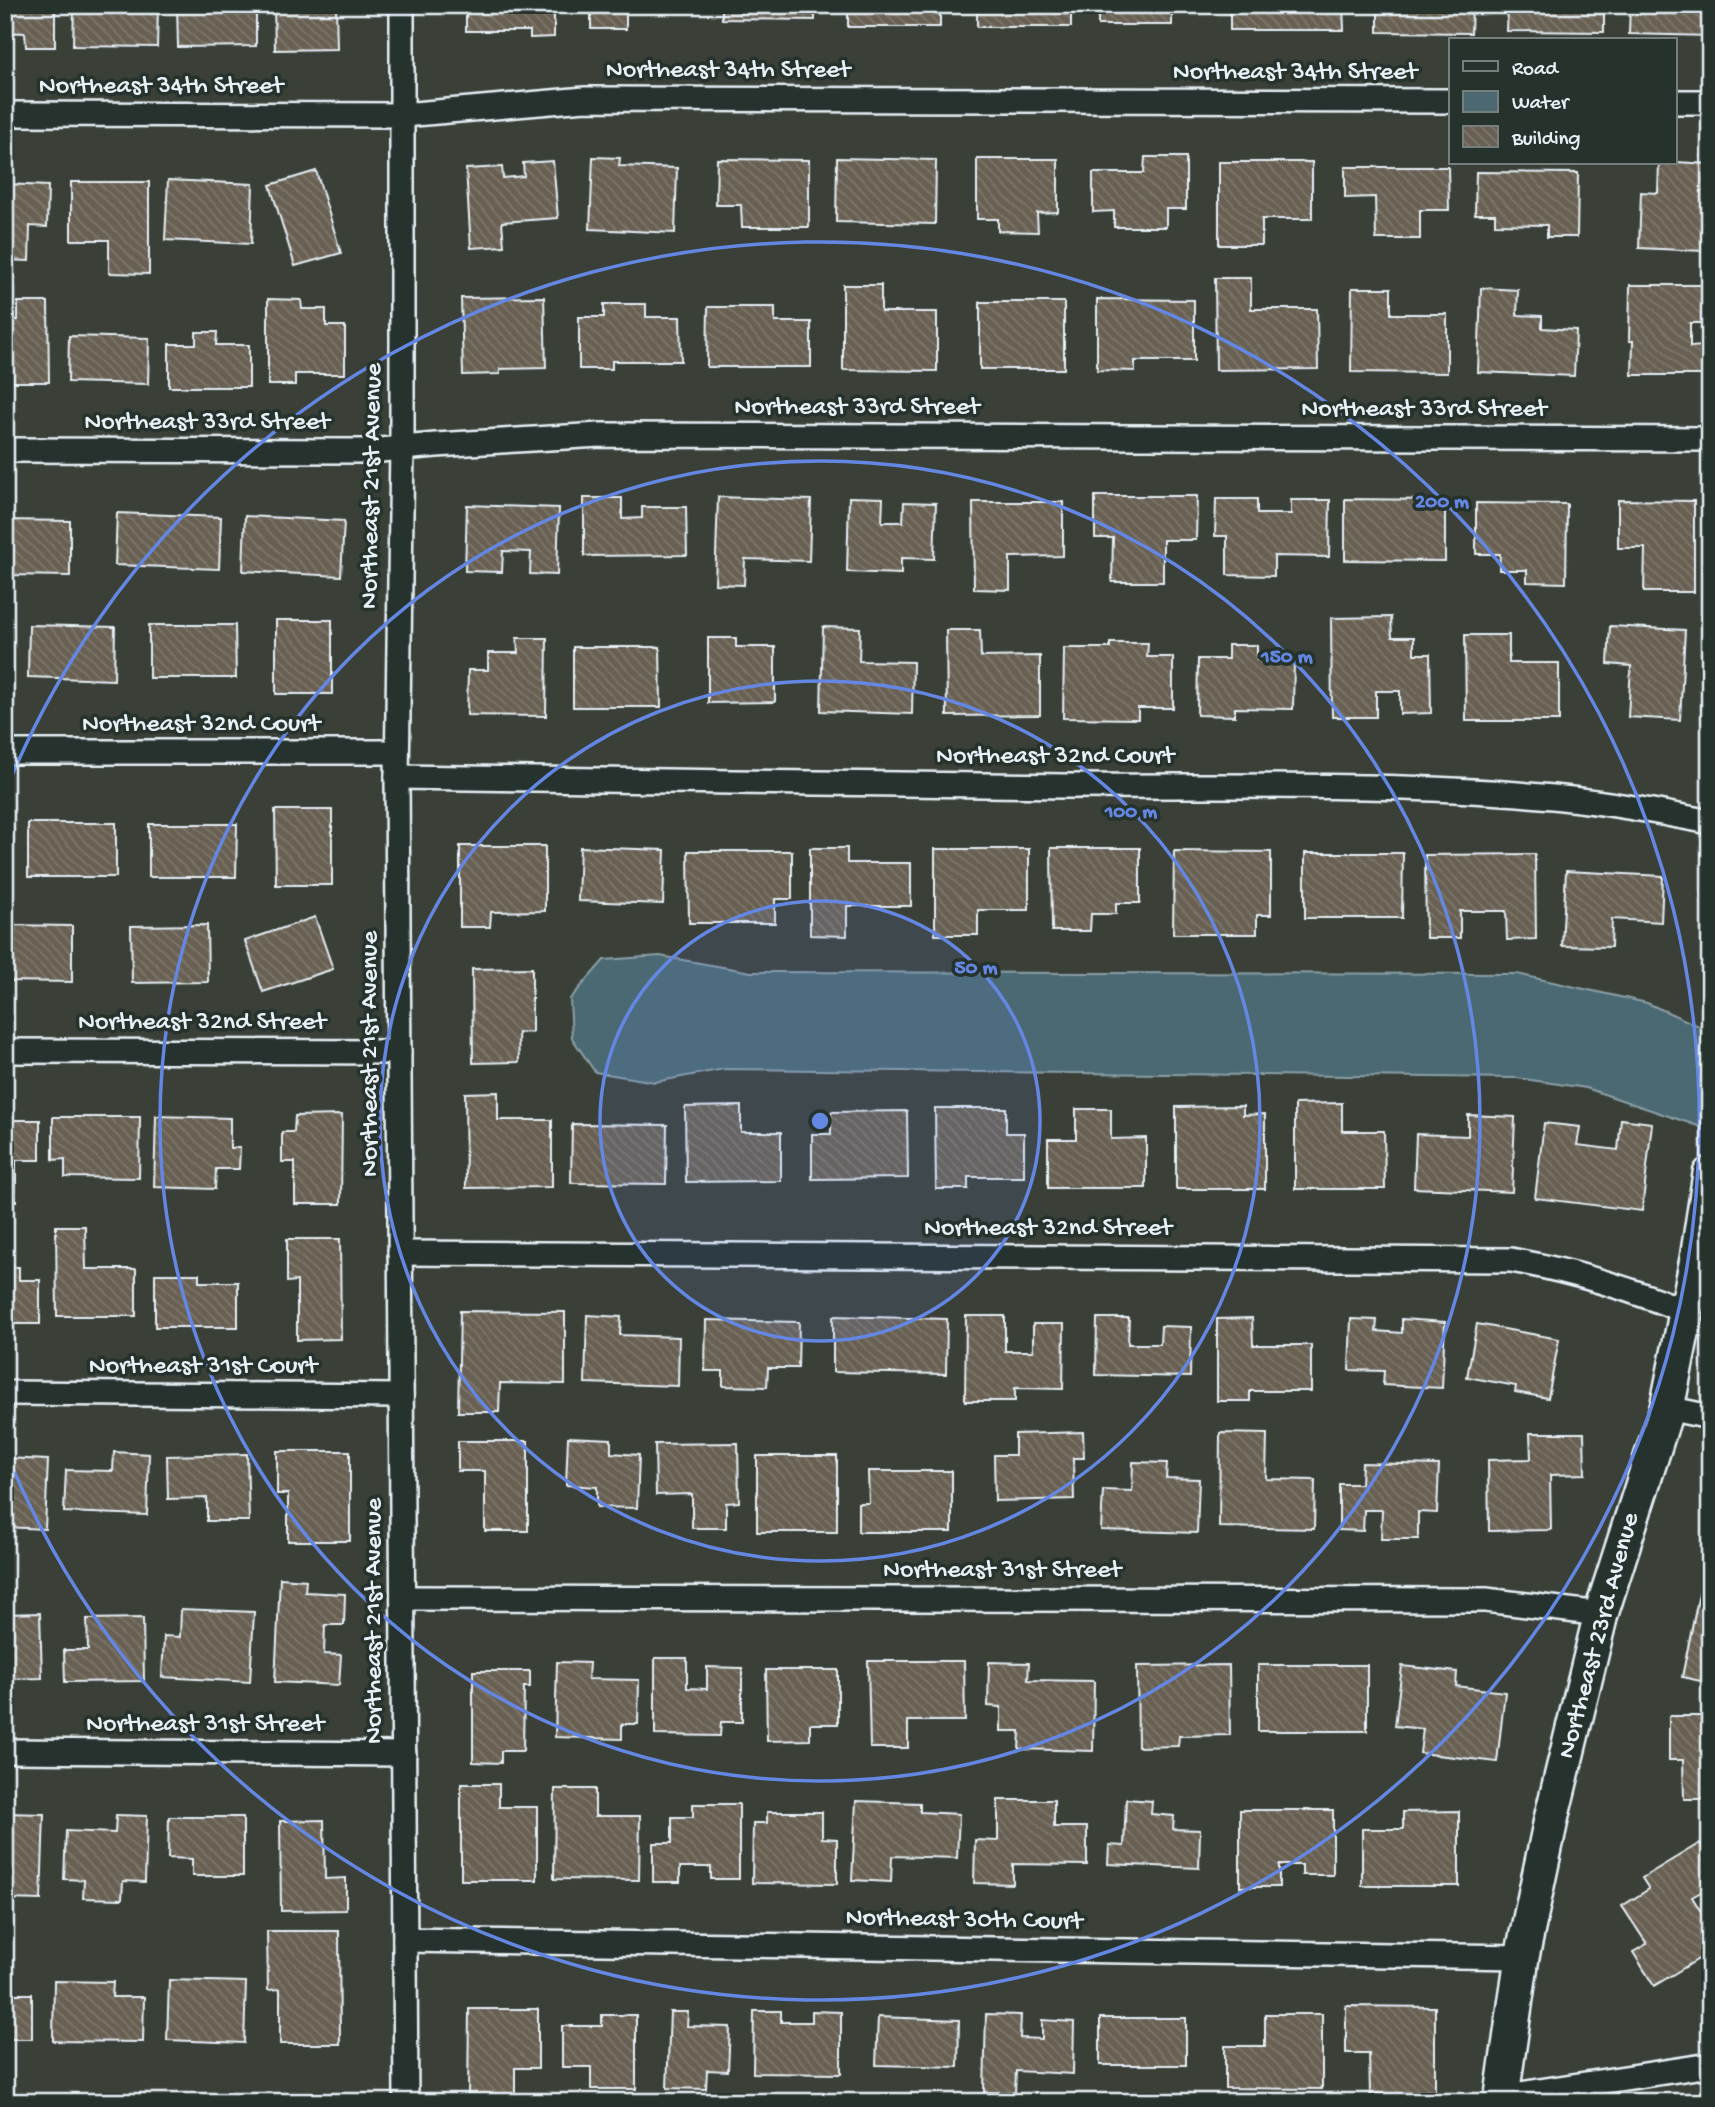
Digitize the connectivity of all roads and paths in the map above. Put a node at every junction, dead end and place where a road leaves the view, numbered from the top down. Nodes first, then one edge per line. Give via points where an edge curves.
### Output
1 (402, 5) edge
2 (1449, 101) edge
3 (1676, 102) edge
4 (1710, 102) edge
5 (5, 114) edge
6 (403, 115) junction
7 (1710, 439) edge
8 (402, 447) junction
9 (5, 450) edge
10 (5, 752) edge
11 (397, 752) junction
12 (397, 777) junction
13 (1710, 822) edge
14 (5, 1051) edge
15 (399, 1052) junction
16 (1710, 1174) edge
17 (400, 1253) junction
18 (1687, 1312) junction
19 (5, 1393) edge
20 (401, 1396) junction
21 (1667, 1408) junction
22 (1710, 1417) edge
23 (403, 1598) junction
24 (1601, 1614) junction
25 (5, 1751) edge
26 (404, 1754) junction
27 (405, 1940) junction
28 (1522, 1957) junction
29 (1710, 2065) edge
30 (1501, 2100) edge
31 (406, 2102) edge

1 - 6 street, Northeast 21st Avenue
2 - 6 street, Northeast 34th Street via 585,99
3 - 4 street
5 - 6 street, Northeast 34th Street
6 - 8 street, Northeast 21st Avenue
7 - 8 street, Northeast 33rd Street via 600,435
8 - 9 street, Northeast 33rd Street via 369,451
8 - 11 street, Northeast 21st Avenue
10 - 11 street, Northeast 32nd Court
11 - 12 street, Northeast 21st Avenue
12 - 13 street, Northeast 32nd Court via 1477,791 1556,797
12 - 15 street, Northeast 21st Avenue
14 - 15 street, Northeast 32nd Street
15 - 17 street, Northeast 21st Avenue
16 - 18 street, Northeast 23rd Avenue
17 - 18 street, Northeast 32nd Street via 1511,1259 1565,1270
17 - 20 street, Northeast 21st Avenue
18 - 21 street, Northeast 23rd Avenue
19 - 20 street, Northeast 31st Court
20 - 23 street, Northeast 21st Avenue
21 - 22 street
21 - 24 street, Northeast 23rd Avenue
23 - 24 street, Northeast 31st Street via 1486,1600
23 - 26 street, Northeast 21st Avenue
24 - 28 street, Northeast 23rd Avenue
25 - 26 street, Northeast 31st Street
26 - 27 street, Northeast 21st Avenue
27 - 28 street, Northeast 30th Court
27 - 31 street, Northeast 21st Avenue
28 - 30 street, Northeast 23rd Avenue
29 - 30 street

